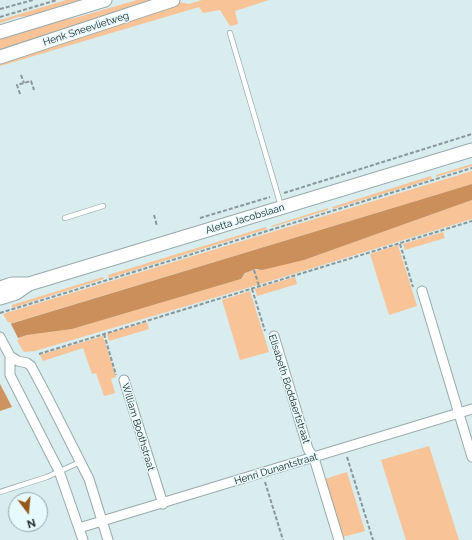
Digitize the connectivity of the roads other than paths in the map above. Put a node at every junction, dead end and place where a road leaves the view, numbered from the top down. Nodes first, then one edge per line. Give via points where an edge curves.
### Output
1 (105, 0) edge
2 (173, 0) edge
3 (0, 32) edge
4 (230, 33) dead end
5 (0, 57) edge
6 (468, 150) edge
7 (280, 201) junction
8 (103, 206) dead end
9 (65, 218) dead end
10 (29, 284) junction
11 (0, 288) edge
12 (422, 291) road end
13 (0, 298) edge
14 (274, 336) road end
15 (0, 337) edge
16 (9, 353) junction
17 (124, 380) road end
18 (472, 409) edge
19 (458, 413) junction
20 (472, 457) edge
21 (314, 458) junction
22 (80, 462) junction
23 (60, 471) junction
24 (0, 492) edge
25 (163, 504) junction
26 (103, 521) junction
27 (79, 528) junction
28 (83, 540) edge
29 (108, 540) edge
30 (339, 540) edge

1 - 3 street
2 - 5 street, Henk Sneevlietweg
4 - 7 lane
6 - 7 street, Aletta Jacobslaan
7 - 10 street, Aletta Jacobslaan
8 - 9 lane
10 - 11 street, Aletta Jacobslaan via 12,284
10 - 13 street, Aletta Jacobslaan via 16,293
12 - 19 street
14 - 21 street, Elisabeth Boddaertstraat via 308,449
15 - 16 street
16 - 22 street via 18,361 31,366
16 - 23 street via 10,375
17 - 25 street, William Boothstraat
18 - 19 street, Henri Dunantstraat
19 - 20 street
19 - 21 street, Henri Dunantstraat
21 - 25 street, Henri Dunantstraat
21 - 30 street, Elisabeth Boddaertstraat
22 - 23 lane
22 - 26 street via 89,479
23 - 24 lane
23 - 27 street
25 - 26 street, Henri Dunantstraat
26 - 27 street, Henri Dunantstraat
26 - 29 street
27 - 28 street

